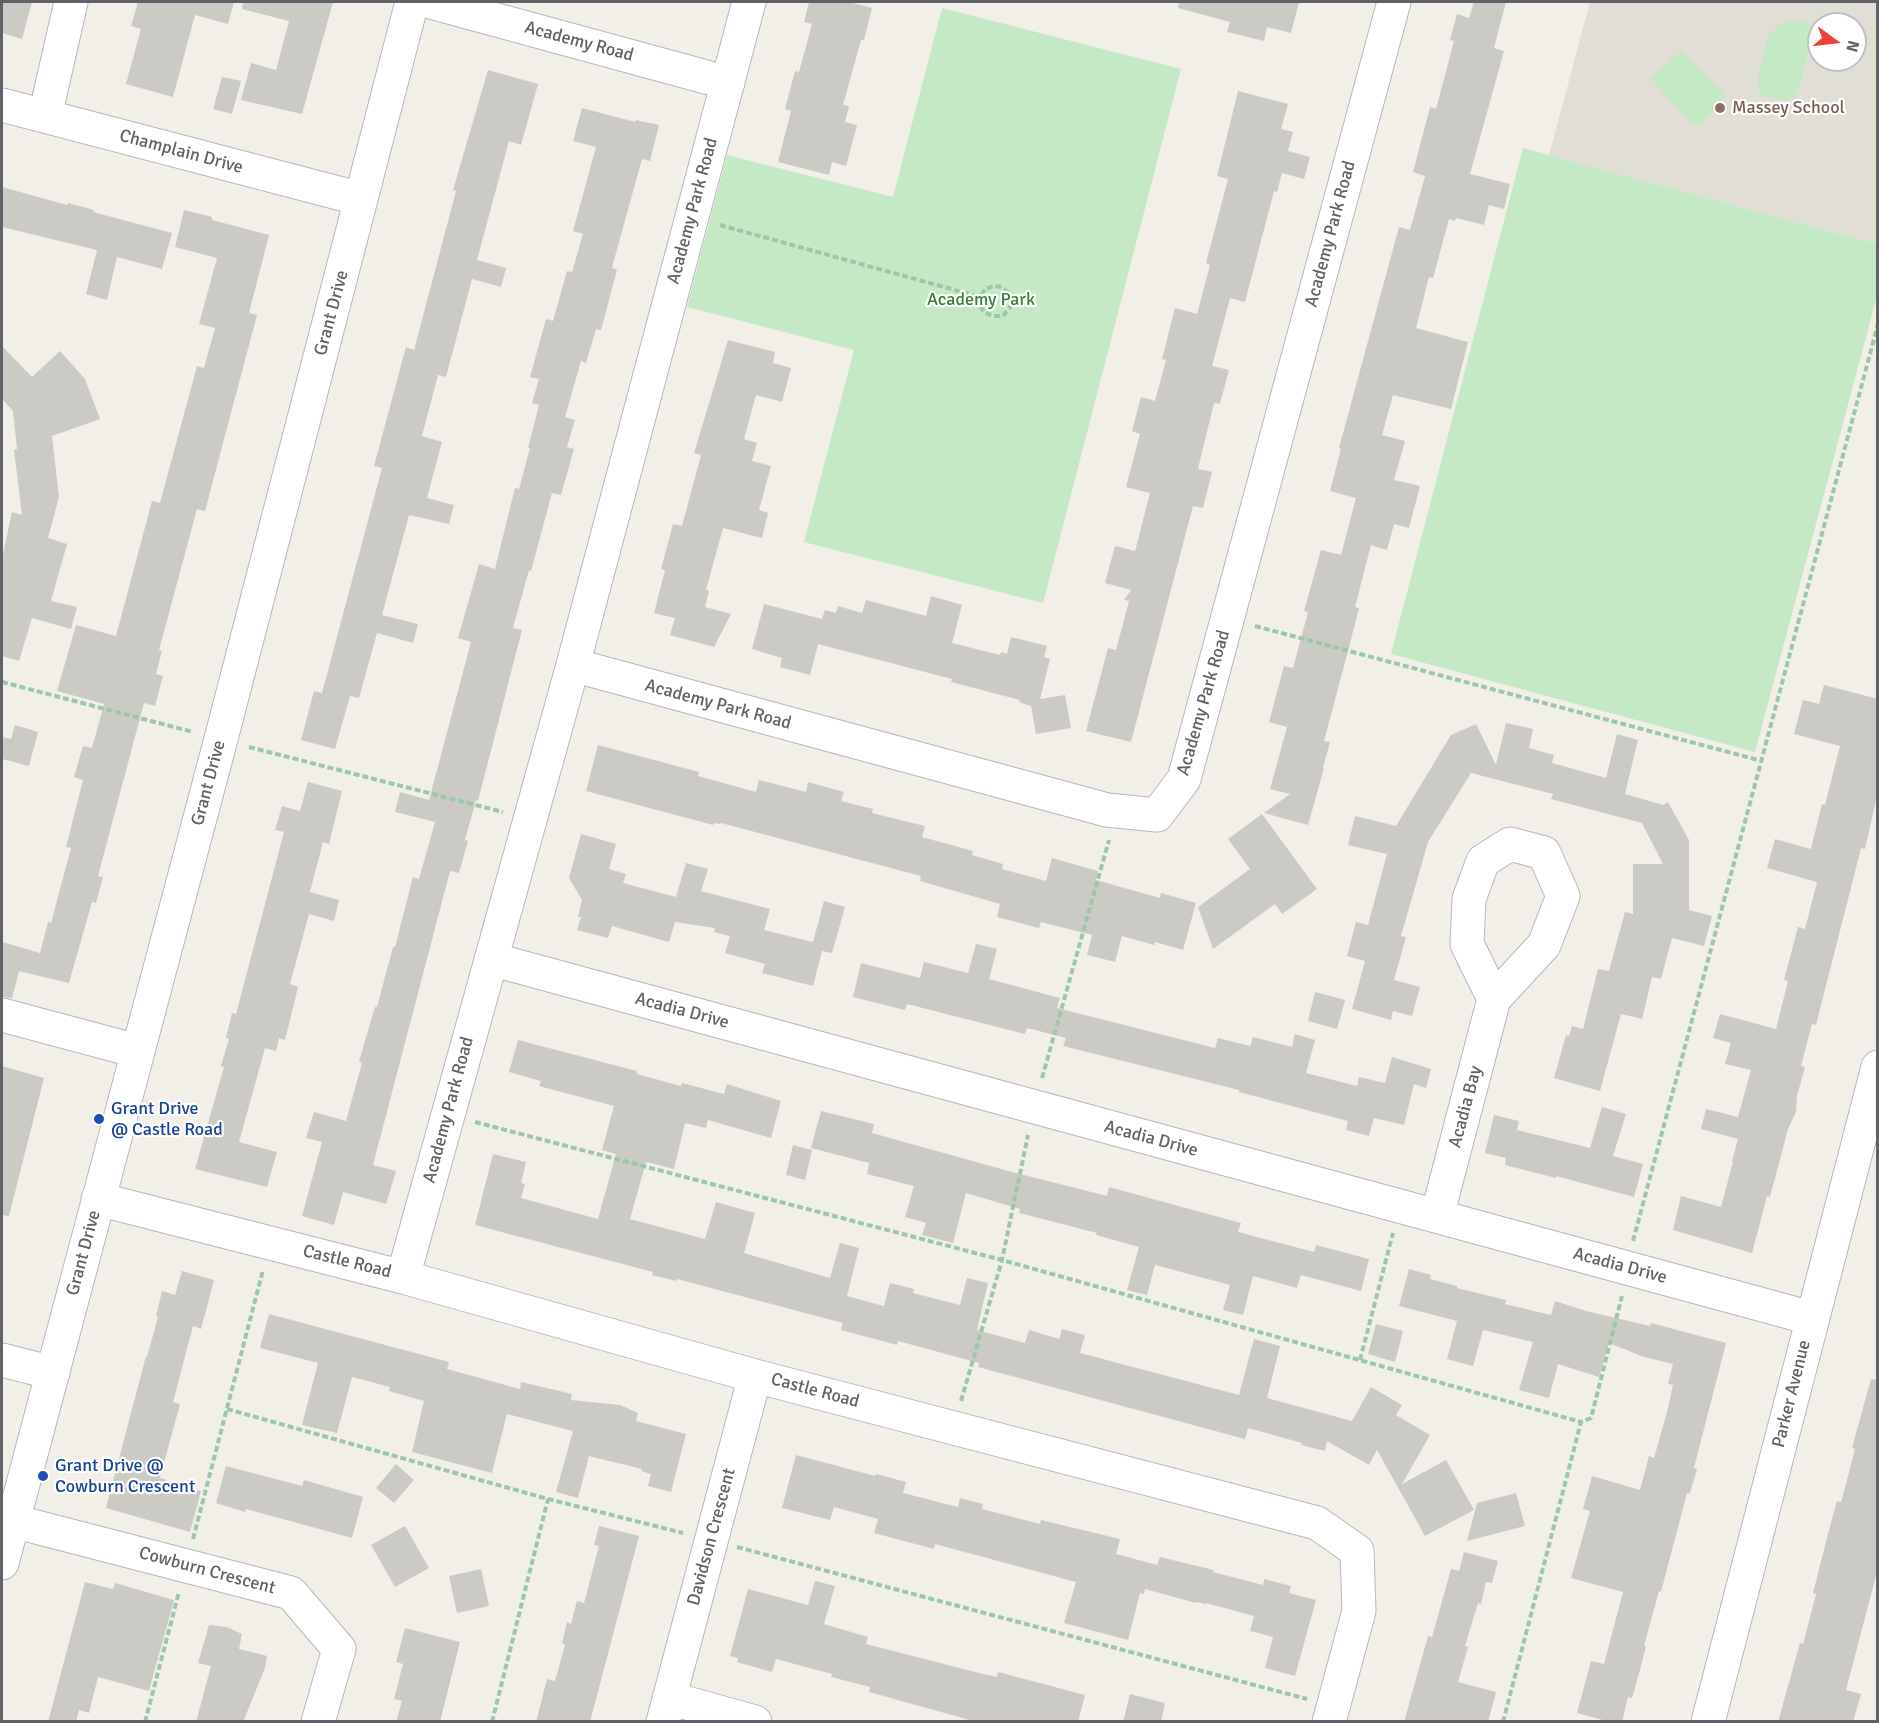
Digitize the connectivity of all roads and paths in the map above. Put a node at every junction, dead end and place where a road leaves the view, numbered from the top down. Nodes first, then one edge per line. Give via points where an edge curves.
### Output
1 (71, 2) edge
2 (412, 2) edge
3 (431, 2) edge
4 (749, 2) edge
5 (1394, 2) edge
6 (728, 83) junction
7 (2, 105) edge
8 (45, 116) junction
9 (361, 199) junction
10 (691, 217) junction
11 (980, 297) junction
12 (1878, 324) edge
13 (1228, 619) junction
14 (573, 665) junction
15 (2, 682) edge
16 (221, 739) junction
17 (1762, 761) junction
18 (530, 819) junction
19 (491, 959) junction
20 (1494, 999) dead end
21 (2, 1015) edge
22 (137, 1051) junction
23 (1878, 1067) edge
24 (448, 1114) junction
25 (98, 1199) junction
26 (1400, 1206) junction
27 (1437, 1216) junction
28 (270, 1243) junction
29 (1628, 1268) junction
30 (403, 1277) junction
31 (1811, 1318) junction
32 (2, 1360) edge
33 (1360, 1360) junction
34 (53, 1373) junction
35 (755, 1376) junction
36 (227, 1409) junction
37 (1581, 1422) junction
38 (548, 1499) junction
39 (13, 1521) junction
40 (712, 1540) junction
41 (2, 1563) edge
42 (186, 1566) junction
43 (666, 1710) edge
44 (1331, 1714) edge
45 (145, 1722) edge
46 (318, 1722) edge
47 (492, 1722) edge
48 (755, 1722) edge
49 (1503, 1722) edge
50 (1708, 1722) edge

1 - 8 street
2 - 9 street, Grant Drive
3 - 6 street, Academy Road
4 - 6 street, Academy Park Road
5 - 13 street, Academy Park Road
6 - 10 street, Academy Park Road
7 - 8 street, Champlain Drive
8 - 9 street, Champlain Drive
9 - 16 street, Grant Drive
10 - 11 path
10 - 14 street, Academy Park Road
11 - 11 path via 980,306 994,316 1003,316 1012,301 1010,293 1002,287 985,289
12 - 17 path
13 - 14 street, Academy Park Road via 1184,779 1156,814 1107,810
13 - 17 path
14 - 18 street, Academy Park Road
15 - 16 path
16 - 18 path
16 - 22 street, Grant Drive
17 - 29 path
18 - 19 street, Academy Park Road
19 - 24 street, Academy Park Road
19 - 26 street, Acadia Drive
20 - 27 street, Acadia Bay
21 - 22 street
22 - 25 street, Grant Drive
23 - 31 street, Parker Avenue
24 - 30 street, Academy Park Road
24 - 33 path via 991,1257
25 - 28 street, Castle Road
25 - 34 street, Grant Drive
26 - 27 street, Acadia Drive
26 - 33 path
27 - 29 street, Acadia Drive
28 - 30 street, Castle Road
28 - 36 path
29 - 31 street, Acadia Drive
29 - 37 path via 1591,1418
30 - 35 street, Castle Road
31 - 50 street, Parker Avenue
32 - 34 street
33 - 37 path
34 - 39 street, Grant Drive
35 - 40 street, Davidson Crescent
35 - 44 street, Castle Road via 1317,1523 1357,1551 1359,1611
36 - 38 path
36 - 42 path
37 - 49 path
38 - 40 path
38 - 47 path
39 - 41 street, Grant Drive
39 - 42 street, Cowburn Crescent
40 - 43 street, Davidson Crescent
40 - 44 path
42 - 45 path
42 - 46 street, Cowburn Crescent via 291,1593 339,1649
43 - 48 street, Davidson Crescent

